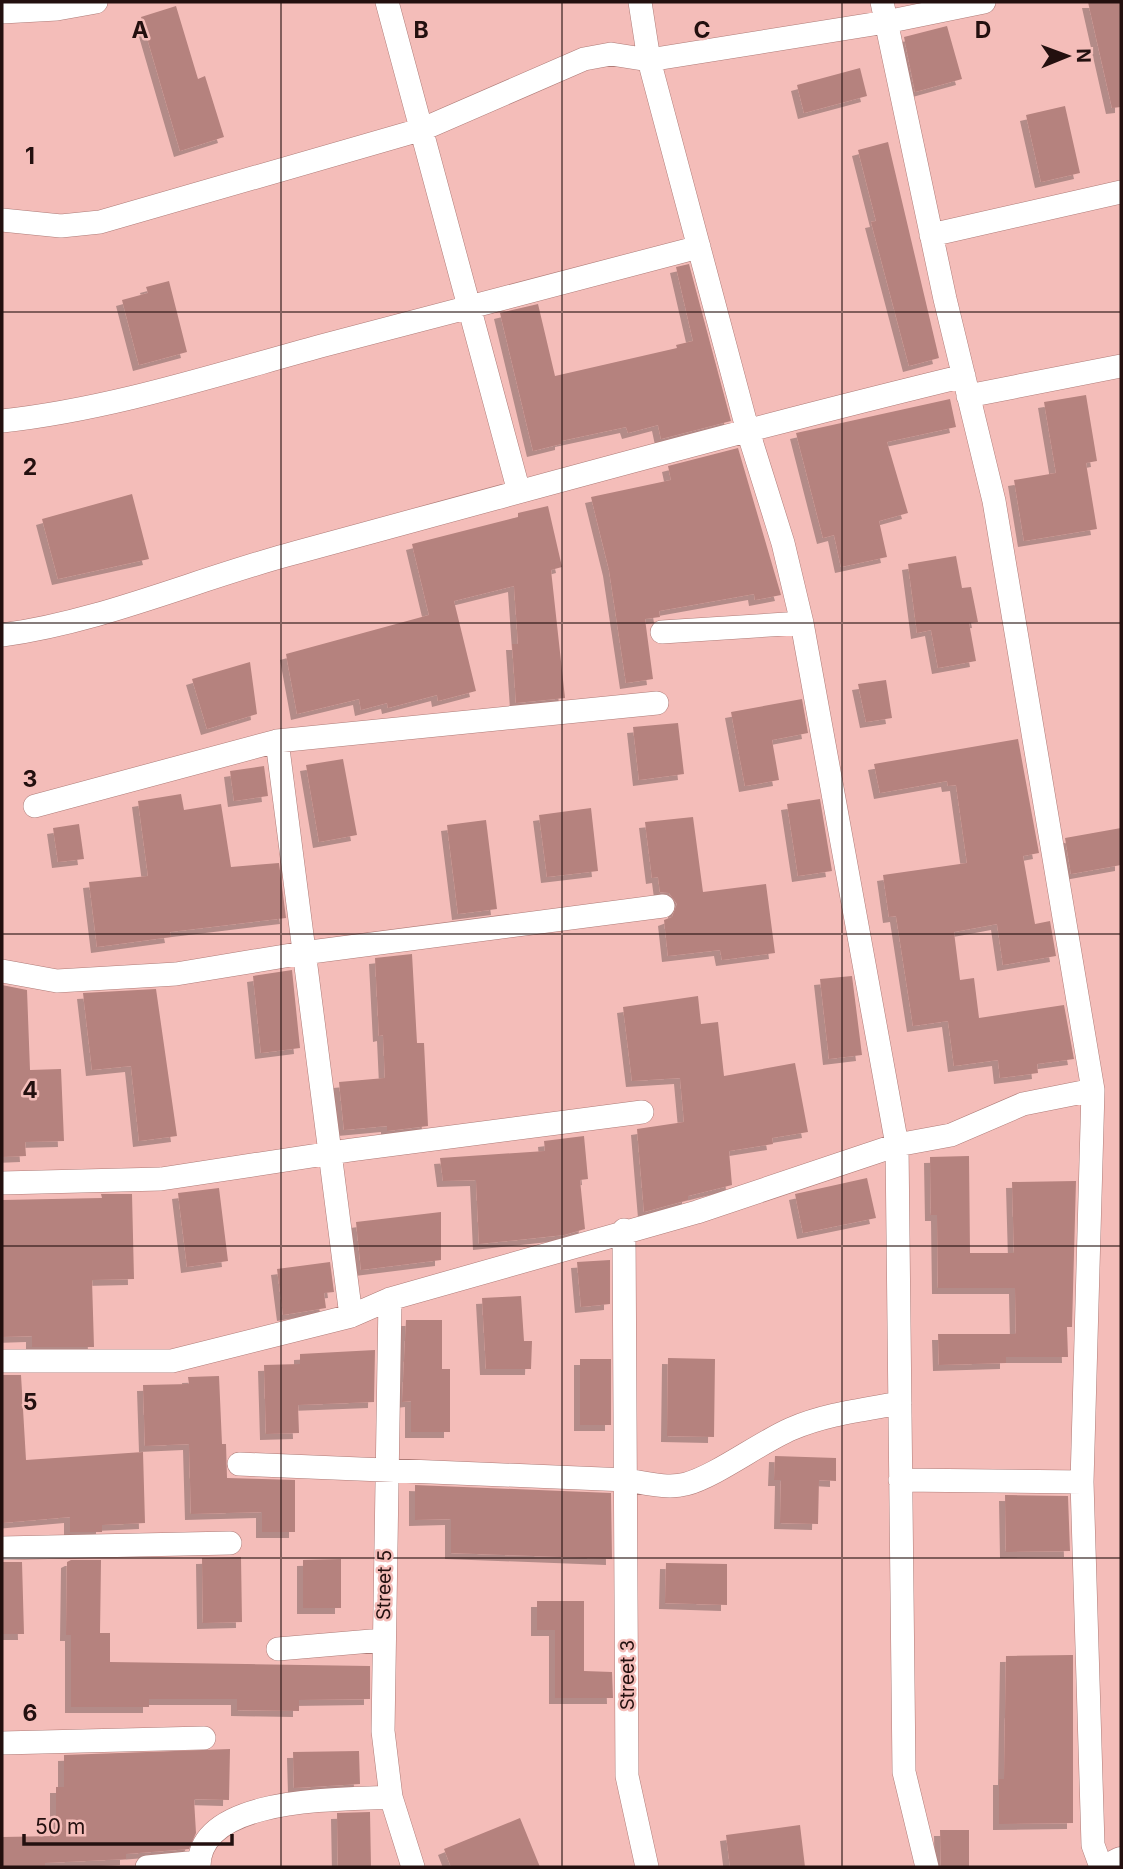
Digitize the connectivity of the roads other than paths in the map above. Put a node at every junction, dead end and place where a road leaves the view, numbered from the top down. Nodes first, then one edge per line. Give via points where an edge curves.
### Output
1 (96, 2) edge
2 (387, 2) edge
3 (640, 2) edge
4 (984, 2) edge
5 (2, 12) edge
6 (884, 12) edge
7 (649, 60) junction
8 (423, 128) junction
9 (1121, 192) edge
10 (2, 220) edge
11 (931, 235) junction
12 (699, 247) junction
13 (468, 306) junction
14 (1121, 366) edge
15 (966, 386) junction
16 (2, 421) edge
17 (747, 428) junction
18 (519, 492) junction
19 (802, 623) junction
20 (662, 632) dead end
21 (2, 635) edge
22 (657, 703) dead end
23 (277, 741) junction
24 (35, 806) dead end
25 (663, 906) dead end
26 (303, 953) junction
27 (2, 971) edge
28 (1093, 1090) junction
29 (642, 1112) dead end
30 (897, 1145) junction
31 (327, 1153) junction
32 (2, 1183) edge
33 (624, 1230) junction
34 (390, 1299) junction
35 (351, 1316) junction
36 (2, 1361) edge
37 (900, 1404) junction
38 (239, 1464) dead end
39 (386, 1470) junction
40 (627, 1480) junction
41 (900, 1480) junction
42 (1082, 1482) junction
43 (230, 1543) dead end
44 (2, 1548) edge
45 (383, 1640) junction
46 (278, 1649) dead end
47 (204, 1738) dead end
48 (2, 1743) edge
49 (391, 1797) junction
50 (1121, 1864) edge
51 (199, 1865) edge
52 (147, 1867) edge
53 (413, 1867) edge
54 (647, 1867) edge
55 (927, 1867) edge
56 (1101, 1867) edge
57 (1113, 1867) edge

1 - 5 street
2 - 8 street
3 - 7 street
4 - 6 street
6 - 7 street
6 - 11 street
7 - 8 street via 611,54 584,59
7 - 12 street
8 - 10 street via 100,222 61,226
8 - 13 street
9 - 11 street
11 - 15 street
12 - 13 street
12 - 17 street
13 - 16 street via 71,413
13 - 18 street
14 - 15 street
15 - 17 street
15 - 28 street via 994,501
17 - 18 street
17 - 19 street
18 - 21 street via 216,575 51,629
19 - 20 street
19 - 30 street
22 - 23 street
23 - 24 street
23 - 26 street
25 - 26 street
26 - 27 street via 176,974 57,981
26 - 31 street
28 - 30 street via 1023,1104 951,1135
28 - 42 street
29 - 31 street
30 - 33 street via 697,1212
30 - 37 street
31 - 32 street via 161,1179
31 - 35 street
33 - 34 street
33 - 40 street, Street 3
34 - 35 street
34 - 39 street, Street 5
35 - 36 street via 172,1361
37 - 40 street via 827,1415 686,1485
37 - 41 street
38 - 39 street
39 - 40 street
39 - 45 street, Street 5
40 - 54 street, Street 3 via 627,1776
41 - 42 street
41 - 55 street via 904,1772
42 - 56 street via 1093,1845
43 - 44 street
45 - 46 street
45 - 49 street, Street 5 via 383,1731
47 - 48 street
49 - 51 street via 273,1805 234,1818 210,1838
49 - 53 street, Street 5
50 - 57 main road
51 - 52 street

